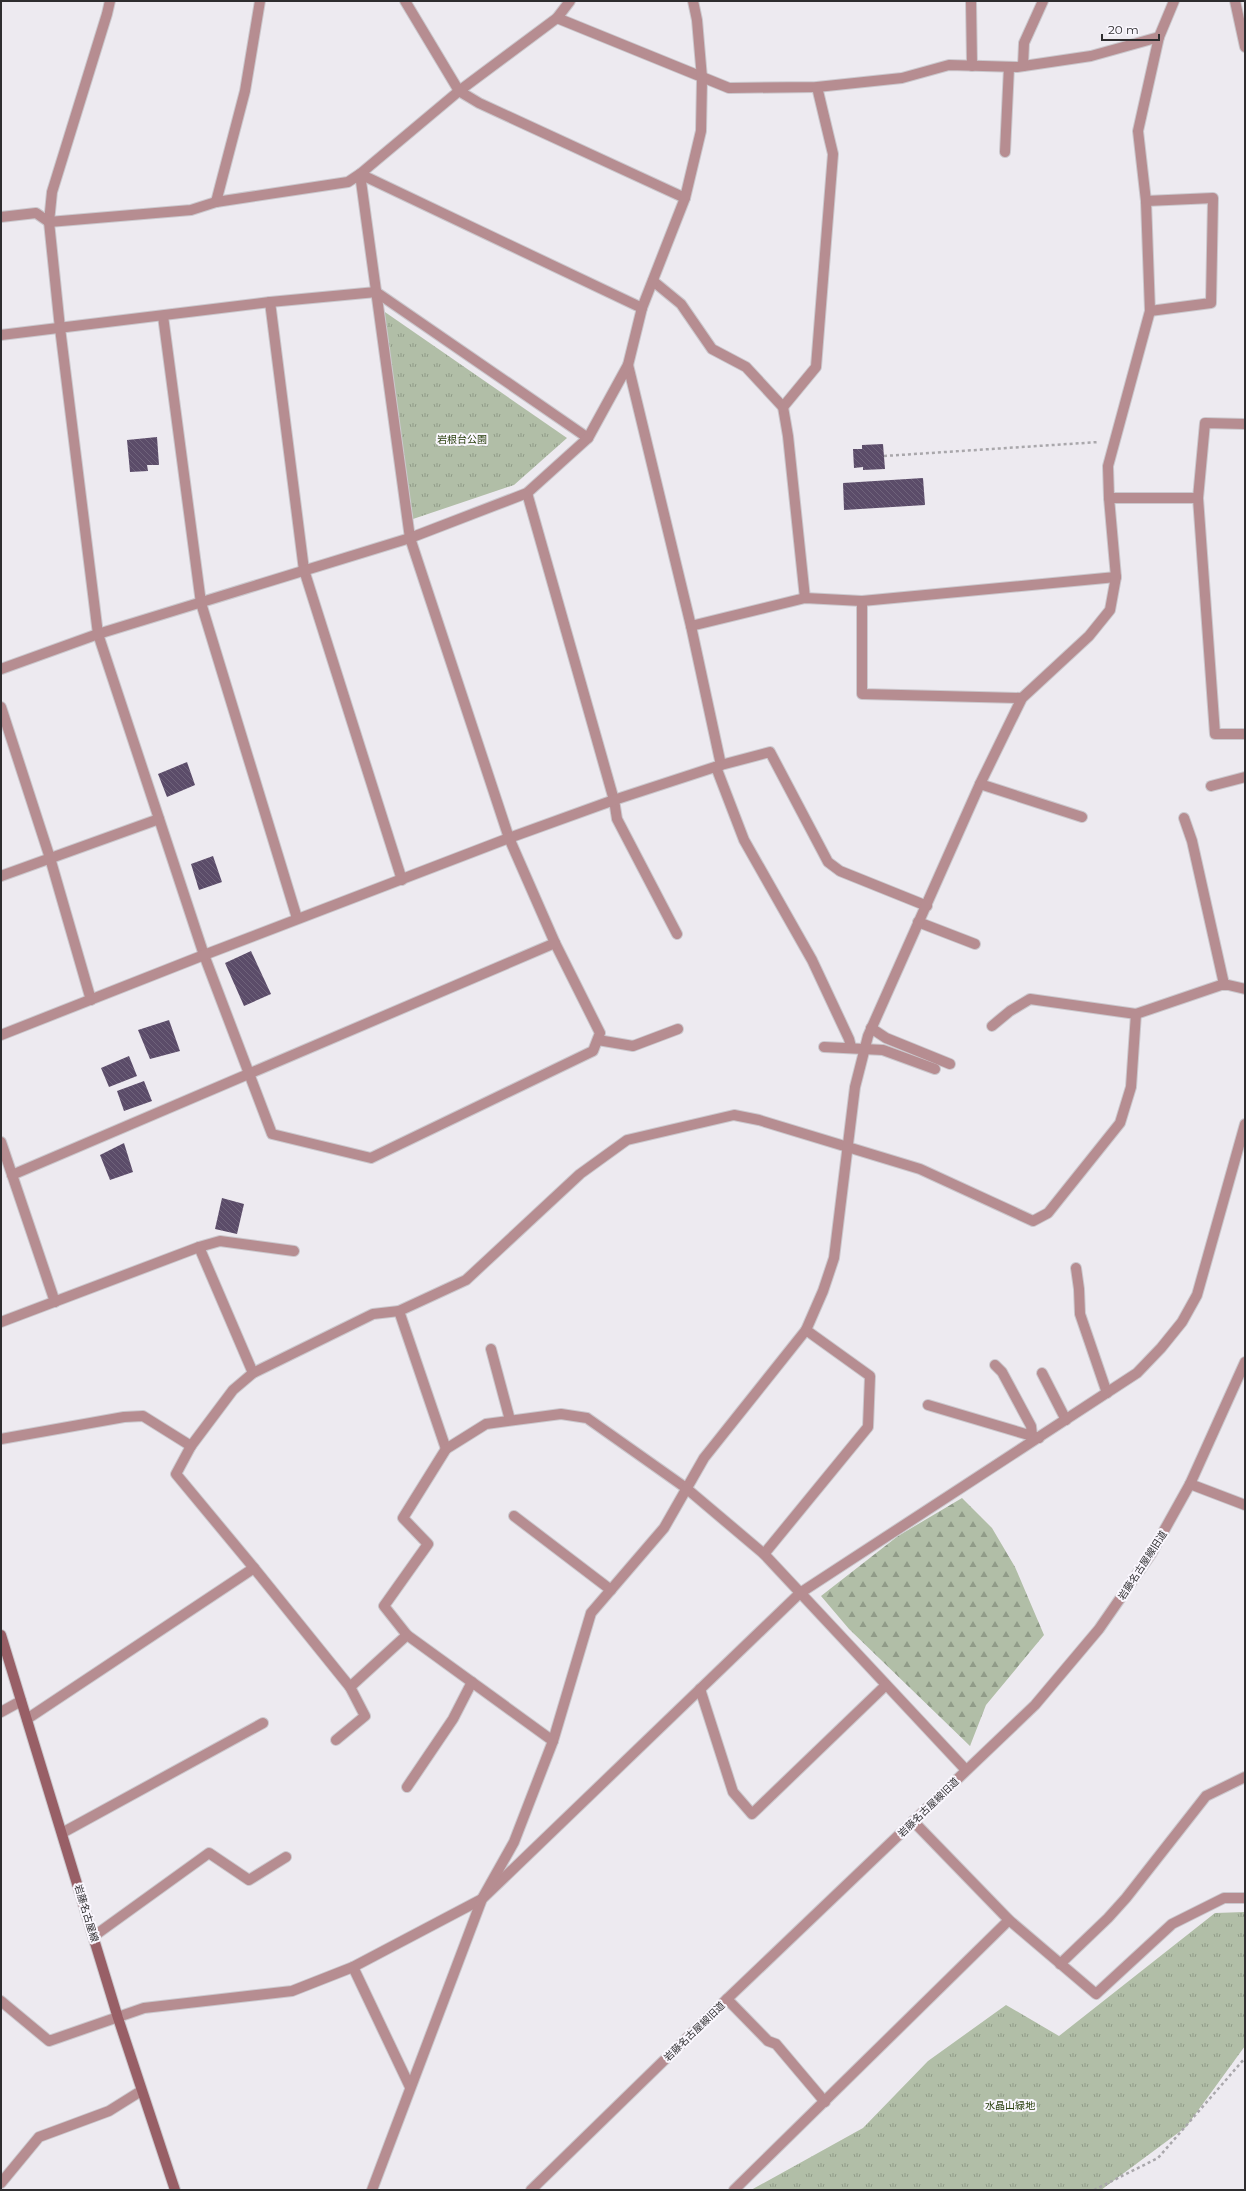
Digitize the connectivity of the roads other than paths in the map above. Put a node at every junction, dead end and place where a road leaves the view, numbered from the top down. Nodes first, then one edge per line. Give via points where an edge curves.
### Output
1 (110, 1) edge
2 (260, 1) edge
3 (405, 1) edge
4 (570, 1) edge
5 (693, 1) edge
6 (971, 1) edge
7 (1043, 1) edge
8 (1174, 1) edge
9 (1235, 1) edge
10 (557, 18) junction
11 (1159, 37) junction
12 (1245, 47) edge
13 (972, 66) junction
14 (1023, 66) junction
15 (1009, 67) junction
16 (702, 78) junction
17 (817, 86) junction
18 (459, 91) junction
19 (1005, 152) dead end
20 (360, 174) junction
21 (685, 198) junction
22 (1146, 201) junction
23 (216, 202) junction
24 (1, 217) edge
25 (49, 222) junction
26 (653, 281) junction
27 (376, 292) junction
28 (270, 302) junction
29 (642, 308) junction
30 (1150, 311) junction
31 (163, 316) junction
32 (60, 328) junction
33 (1, 335) edge
34 (628, 365) junction
35 (783, 407) junction
36 (1245, 424) edge
37 (588, 438) junction
38 (527, 494) junction
39 (1108, 498) junction
40 (1198, 498) junction
41 (410, 538) junction
42 (304, 570) junction
43 (1116, 577) junction
44 (805, 598) junction
45 (862, 601) junction
46 (201, 603) junction
47 (691, 626) junction
48 (98, 634) junction
49 (1, 669) edge
50 (1022, 698) junction
51 (1, 707) edge
52 (1245, 734) edge
53 (719, 766) junction
54 (1245, 777) edge
55 (980, 784) junction
56 (1211, 786) dead end
57 (614, 800) junction
58 (1082, 817) dead end
59 (1184, 818) dead end
60 (159, 819) junction
61 (509, 838) junction
62 (50, 858) junction
63 (1, 876) edge
64 (402, 880) junction
65 (927, 906) junction
66 (297, 918) junction
67 (918, 922) junction
68 (677, 934) dead end
69 (555, 942) junction
70 (975, 944) dead end
71 (204, 954) junction
72 (1224, 984) junction
73 (1245, 989) edge
74 (91, 1000) junction
75 (1136, 1014) junction
76 (992, 1026) dead end
77 (678, 1028) dead end
78 (871, 1028) junction
79 (1, 1035) edge
80 (598, 1040) junction
81 (824, 1047) dead end
82 (851, 1047) junction
83 (864, 1048) junction
84 (950, 1064) dead end
85 (935, 1069) dead end
86 (250, 1073) junction
87 (1245, 1124) edge
88 (1, 1142) edge
89 (846, 1147) junction
90 (12, 1175) junction
91 (199, 1247) junction
92 (294, 1251) dead end
93 (1076, 1268) dead end
94 (55, 1302) junction
95 (398, 1311) junction
96 (1, 1322) edge
97 (806, 1330) junction
98 (491, 1349) dead end
99 (1245, 1362) edge
100 (995, 1365) dead end
101 (253, 1373) junction
102 (1042, 1373) dead end
103 (1107, 1393) junction
104 (928, 1405) dead end
105 (510, 1420) junction
106 (1066, 1420) junction
107 (1036, 1436) junction
108 (1, 1439) edge
109 (191, 1446) junction
110 (446, 1449) junction
111 (1190, 1484) junction
112 (686, 1488) junction
113 (1245, 1505) edge
114 (514, 1516) dead end
115 (764, 1554) junction
116 (254, 1568) junction
117 (611, 1590) junction
118 (800, 1594) junction
119 (1, 1635) edge
120 (407, 1635) junction
121 (472, 1682) junction
122 (886, 1685) junction
123 (350, 1687) junction
124 (700, 1689) junction
125 (21, 1701) junction
126 (1, 1712) edge
127 (27, 1719) junction
128 (263, 1723) dead end
129 (336, 1740) dead end
130 (552, 1741) junction
131 (966, 1770) junction
132 (1245, 1777) edge
133 (407, 1787) dead end
134 (913, 1821) junction
135 (62, 1833) junction
136 (286, 1857) dead end
137 (1245, 1898) edge
138 (482, 1899) junction
139 (1009, 1920) junction
140 (94, 1936) junction
141 (1060, 1964) junction
142 (353, 1967) junction
143 (727, 1999) junction
144 (1, 2002) edge
145 (118, 2018) junction
146 (410, 2088) junction
147 (142, 2091) junction
148 (825, 2102) junction
149 (1, 2183) edge
150 (175, 2190) edge
151 (372, 2190) edge
152 (531, 2190) edge
153 (734, 2190) edge

1 - 25 street via 52,192
2 - 23 street via 245,90
3 - 18 street
4 - 10 street
5 - 16 street
6 - 13 street
7 - 14 street via 1024,43
8 - 11 street
9 - 12 street
10 - 16 street
10 - 18 street
11 - 14 street via 1091,56
11 - 22 street via 1138,131
13 - 15 street
13 - 17 street via 949,65 902,78
14 - 15 street
15 - 19 street
16 - 17 street via 729,88
16 - 21 street via 701,131
17 - 35 street via 833,154 816,367
18 - 20 street
18 - 21 street via 479,103
20 - 23 street via 348,182
20 - 27 street
20 - 29 street
21 - 26 street
22 - 30 street
22 - 30 street via 1213,198 1212,303
23 - 25 street via 191,210
24 - 25 street via 36,213
25 - 32 street
26 - 29 street
26 - 35 street via 681,304 712,349 746,367
27 - 28 street
27 - 37 street
27 - 41 street
28 - 31 street
28 - 42 street
29 - 34 street
30 - 39 street via 1108,466
31 - 32 street
31 - 46 street
32 - 33 street
32 - 48 street
34 - 37 street
34 - 47 street
35 - 44 street
36 - 40 street via 1205,423
37 - 38 street
38 - 41 street
38 - 57 street
39 - 40 street
39 - 43 street
40 - 52 street via 1214,734
41 - 42 street
41 - 61 street
42 - 46 street
42 - 64 street
43 - 45 street
43 - 50 street via 1110,610 1089,636
44 - 45 street
44 - 47 street
45 - 50 street via 862,694
46 - 48 street
46 - 66 street
47 - 53 street
48 - 49 street
48 - 60 street
50 - 55 street
51 - 62 street
53 - 57 street
53 - 65 street via 770,752 828,862 840,871
53 - 82 street via 744,840 812,960
54 - 56 street
55 - 58 street
55 - 65 street
57 - 61 street
57 - 68 street via 617,819
59 - 72 street via 1192,841
60 - 62 street
60 - 71 street
61 - 64 street
61 - 69 street
62 - 63 street
62 - 74 street
64 - 66 street
65 - 67 street
66 - 71 street
67 - 70 street
67 - 78 street
69 - 80 street via 600,1033
69 - 86 street
71 - 74 street
71 - 86 street
72 - 73 street
72 - 75 street
74 - 79 street
75 - 76 street via 1030,999
75 - 89 street via 1130,1087 1120,1123 1048,1213 1033,1221 920,1169
77 - 80 street via 633,1046
78 - 83 street
78 - 84 street via 886,1038
80 - 86 street via 593,1051 371,1158 272,1134
81 - 82 street
82 - 83 street
83 - 85 street via 883,1050
83 - 89 street via 854,1087
86 - 90 street
87 - 103 street via 1197,1295 1182,1322 1162,1348 1137,1373
88 - 90 street
89 - 95 street via 734,1115 627,1140 580,1174 466,1280
89 - 97 street via 834,1258
90 - 94 street
91 - 92 street via 220,1241
91 - 94 street
91 - 101 street
93 - 103 street via 1080,1314
94 - 96 street
95 - 101 street via 373,1314
95 - 110 street
97 - 112 street via 704,1458
97 - 115 street via 870,1376 868,1427
98 - 105 street
99 - 111 street, 岩藤名古屋線旧道
100 - 107 street via 1002,1372
101 - 109 street via 233,1390
102 - 106 street
103 - 106 street
104 - 107 street
105 - 110 street via 486,1424
105 - 112 street via 560,1414 587,1418
106 - 107 street
107 - 118 street
108 - 109 street via 124,1417 143,1416
109 - 116 street via 176,1474
110 - 120 street via 404,1518 428,1544 384,1606
111 - 113 street
111 - 131 street, 岩藤名古屋線旧道 via 1151,1554 1099,1629 1034,1705
112 - 115 street
112 - 117 street via 664,1528
114 - 117 street
115 - 118 street
116 - 123 street
116 - 127 street
117 - 130 street via 591,1613
118 - 122 street
118 - 124 street
119 - 125 main road, 岩藤名古屋線
120 - 121 street
120 - 123 street
121 - 130 street
121 - 133 street via 453,1719
122 - 124 street via 752,1814 733,1792
122 - 131 street
123 - 129 street via 365,1716
124 - 138 street
125 - 126 street
125 - 127 main road, 岩藤名古屋線
127 - 135 main road, 岩藤名古屋線
128 - 135 street
130 - 138 street via 514,1842
131 - 134 street, 岩藤名古屋線旧道
132 - 141 street via 1206,1796 1126,1898
134 - 139 street
134 - 143 street, 岩藤名古屋線旧道
135 - 140 main road, 岩藤名古屋線
136 - 140 street via 249,1880 209,1853
137 - 141 street via 1224,1898 1172,1924 1096,1994
138 - 142 street
138 - 146 street
139 - 141 street
139 - 148 street
140 - 145 main road, 岩藤名古屋線
142 - 145 street via 292,1991 144,2008
142 - 146 street
143 - 148 street via 768,2041 776,2044
143 - 152 street, 岩藤名古屋線旧道
144 - 145 street via 48,2041
145 - 147 main road, 岩藤名古屋線
146 - 151 street
147 - 149 street via 109,2111 39,2137
147 - 150 main road, 岩藤名古屋線
148 - 153 street

